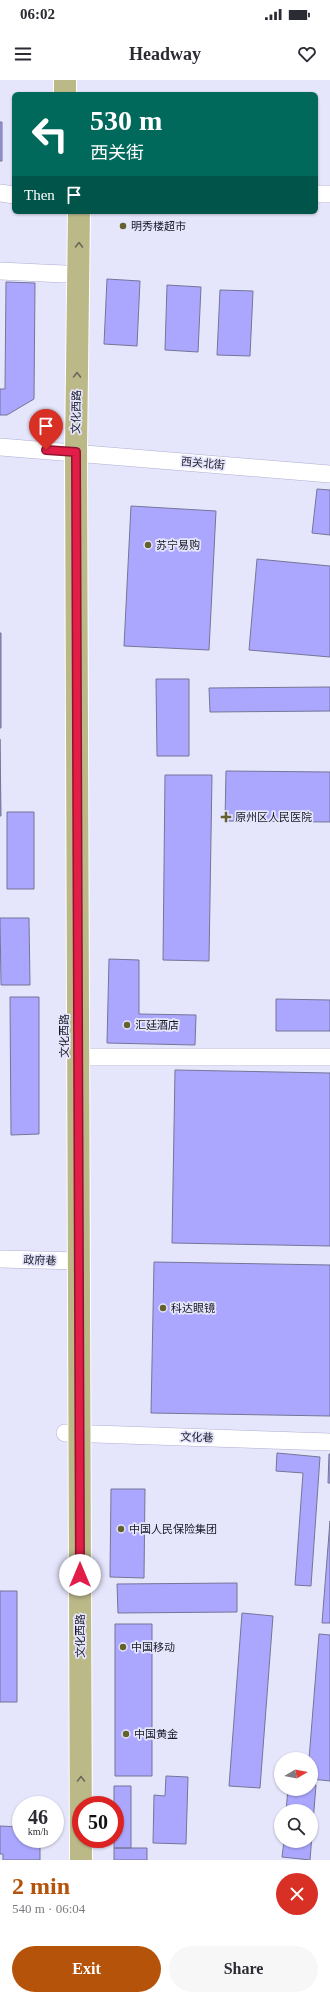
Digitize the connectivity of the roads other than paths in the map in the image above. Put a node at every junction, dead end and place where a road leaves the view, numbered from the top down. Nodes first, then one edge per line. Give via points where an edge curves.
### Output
1 (65, 80) edge
2 (80, 80) edge
3 (65, 92) edge
4 (80, 92) edge
5 (0, 193) edge
6 (318, 194) edge
7 (330, 194) edge
8 (12, 195) edge
9 (64, 214) edge
10 (79, 214) edge
11 (0, 271) edge
12 (64, 274) junction
13 (0, 447) edge
14 (68, 452) junction
15 (330, 474) edge
16 (79, 1057) junction
17 (330, 1057) edge
18 (0, 1259) edge
19 (72, 1261) junction
20 (72, 1433) junction
21 (330, 1442) edge
22 (66, 1860) edge
23 (81, 1860) edge

1 - 3 main road
2 - 4 main road
5 - 8 street
6 - 7 street
9 - 12 main road, 文化西路
14 -> 10 main road, 文化西路
11 - 12 street
12 - 14 main road, 文化西路
13 - 14 street, 西关北街
14 - 15 street, 西关北街
14 - 16 main road, 文化西路
14 - 19 main road, 文化西路
16 - 17 street
16 - 19 main road, 文化西路
18 - 19 street, 政府巷
19 - 20 main road, 文化西路
20 - 21 street, 文化巷
20 - 22 main road, 文化西路
23 -> 20 main road, 文化西路

